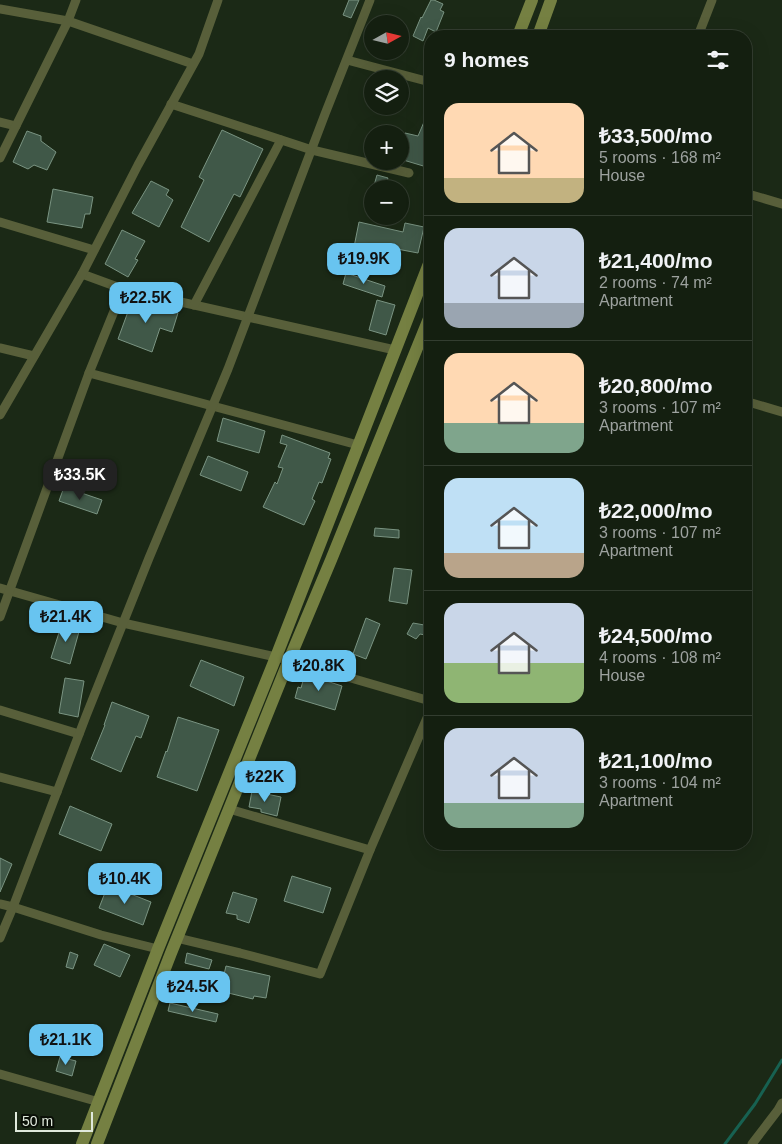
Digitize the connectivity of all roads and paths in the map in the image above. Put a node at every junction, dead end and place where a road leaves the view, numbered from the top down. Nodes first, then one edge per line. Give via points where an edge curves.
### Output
1 (76, 0) edge
2 (218, 0) edge
3 (370, 0) edge
4 (532, 0) edge
5 (551, 0) edge
6 (712, 0) edge
7 (0, 9) edge
8 (68, 21) junction
9 (520, 30) edge
10 (540, 30) edge
11 (700, 30) edge
12 (347, 60) junction
13 (193, 64) junction
14 (424, 80) edge
15 (171, 104) junction
16 (0, 122) edge
17 (16, 126) junction
18 (281, 140) junction
19 (312, 150) junction
20 (0, 158) edge
21 (409, 173) dead end
22 (752, 195) edge
23 (782, 204) edge
24 (0, 222) edge
25 (94, 250) junction
26 (82, 274) junction
27 (424, 276) edge
28 (123, 289) junction
29 (194, 305) junction
30 (248, 317) junction
31 (424, 331) edge
32 (0, 348) edge
33 (395, 350) junction
34 (34, 356) junction
35 (89, 373) junction
36 (752, 403) edge
37 (213, 406) junction
38 (782, 412) edge
39 (0, 415) edge
40 (358, 445) junction
41 (0, 588) edge
42 (10, 591) junction
43 (0, 617) edge
44 (123, 623) junction
45 (282, 658) junction
46 (424, 699) edge
47 (0, 710) edge
48 (424, 724) edge
49 (79, 734) junction
50 (0, 777) edge
51 (57, 792) junction
52 (229, 809) junction
53 (370, 850) junction
54 (0, 904) edge
55 (13, 907) junction
56 (0, 938) edge
57 (177, 938) junction
58 (158, 949) junction
59 (0, 1074) edge
60 (99, 1102) junction
61 (782, 1103) edge
62 (82, 1144) edge
63 (97, 1144) edge
64 (752, 1144) edge

1 - 8 street
2 - 13 street
3 - 12 street
4 - 9 street
5 - 10 street
6 - 11 street
7 - 8 street
8 - 13 street
8 - 17 street
12 - 14 street
12 - 19 street
13 - 15 street
15 - 18 street
15 - 25 street
16 - 17 street
17 - 20 street
18 - 19 street
18 - 29 street
19 - 21 street
19 - 30 street
22 - 23 street
24 - 25 street
25 - 26 street
26 - 28 street
26 - 34 street
27 - 33 street
28 - 29 street
28 - 35 street
29 - 30 street
30 - 33 street
30 - 37 street
31 - 45 street via 331,560
32 - 34 street
33 - 40 street
34 - 39 street
35 - 37 street
35 - 42 street
36 - 38 street
37 - 40 street
37 - 44 street
40 - 45 street
41 - 42 street
42 - 43 street
42 - 44 street
44 - 45 street
44 - 49 street
45 - 46 street
45 - 52 street
45 - 58 street
47 - 49 street
48 - 53 street
49 - 51 street
50 - 51 street
51 - 55 street
52 - 53 street
52 - 57 street
53 - 57 street via 320,974
54 - 55 street
55 - 56 street
55 - 58 street
57 - 63 street
58 - 60 street
59 - 60 street
60 - 62 street
61 - 64 street

